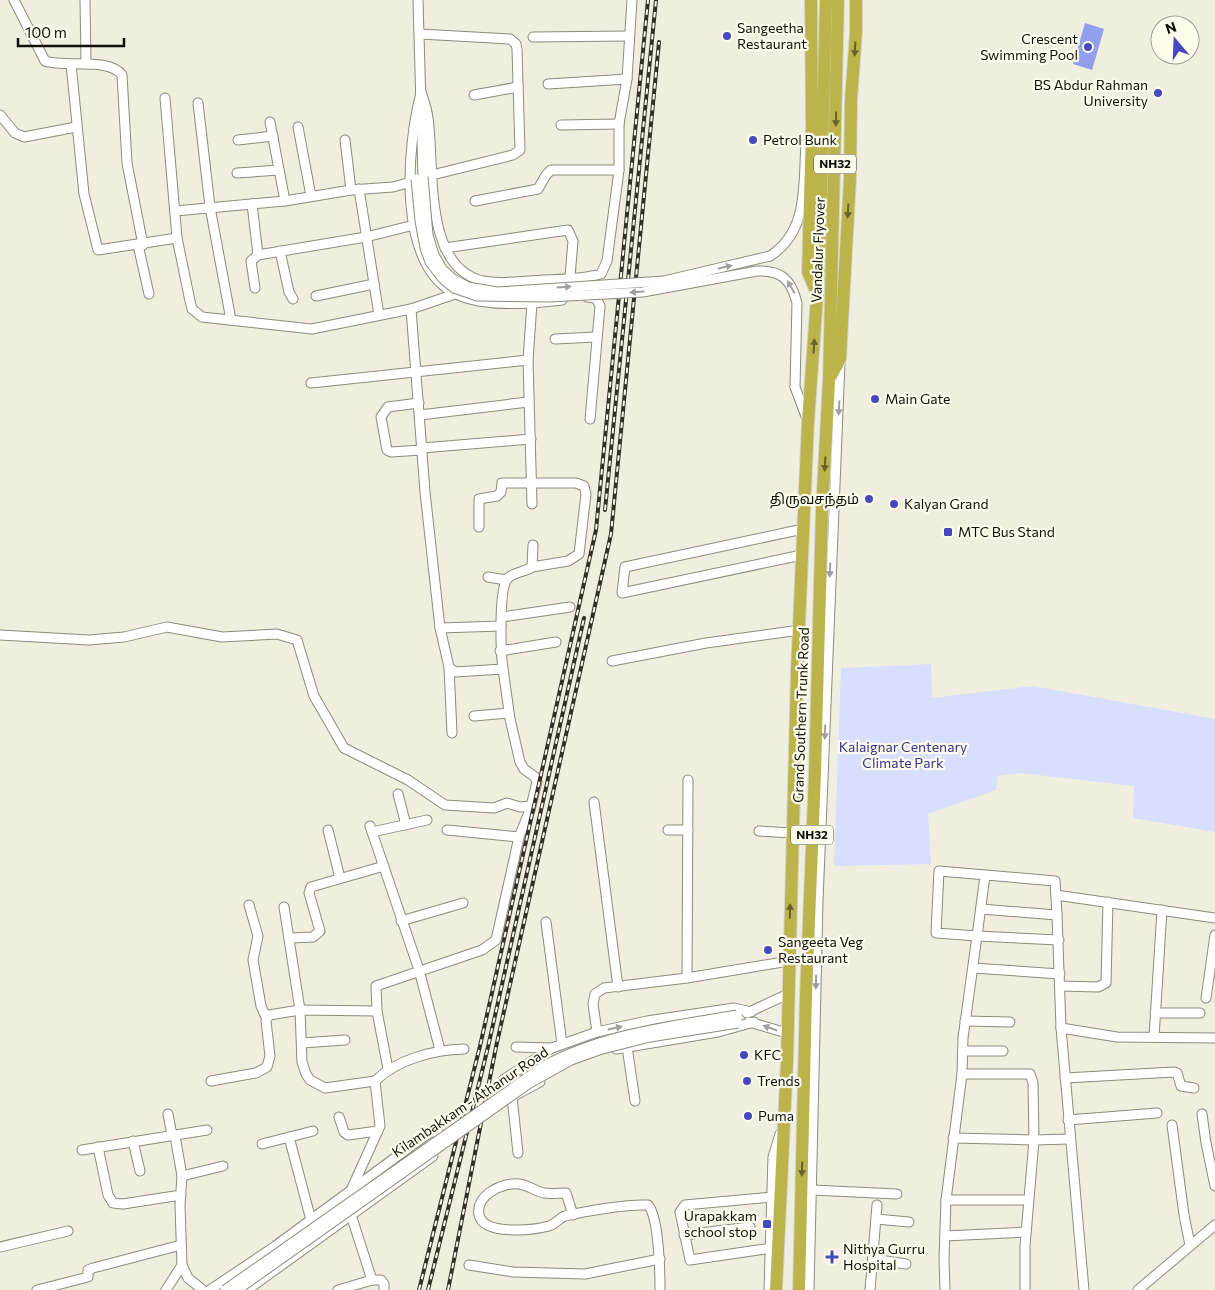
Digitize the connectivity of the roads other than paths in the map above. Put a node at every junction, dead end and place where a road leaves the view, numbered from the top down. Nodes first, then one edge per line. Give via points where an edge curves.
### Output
1 (14, 0) edge
2 (85, 0) edge
3 (418, 0) edge
4 (632, 0) edge
5 (811, 0) edge
6 (826, 0) edge
7 (838, 0) edge
8 (856, 0) edge
9 (420, 34) junction
10 (629, 36) junction
11 (533, 38) dead end
12 (71, 64) junction
13 (86, 64) junction
14 (627, 79) junction
15 (548, 84) dead end
16 (518, 87) junction
17 (421, 92) junction
18 (474, 95) dead end
19 (165, 98) dead end
20 (198, 103) dead end
21 (812, 106) junction
22 (0, 115) edge
23 (270, 122) dead end
24 (619, 124) junction
25 (561, 125) dead end
26 (76, 127) junction
27 (298, 127) dead end
28 (273, 136) junction
29 (421, 138) junction
30 (238, 140) dead end
31 (345, 140) dead end
32 (279, 170) junction
33 (619, 170) junction
34 (237, 173) dead end
35 (432, 175) junction
36 (411, 182) junction
37 (355, 189) junction
38 (311, 196) junction
39 (285, 201) junction
40 (475, 201) dead end
41 (252, 204) junction
42 (210, 207) junction
43 (176, 211) junction
44 (414, 225) junction
45 (366, 237) junction
46 (178, 238) junction
47 (141, 245) junction
48 (445, 248) junction
49 (280, 251) junction
50 (258, 255) junction
51 (603, 272) junction
52 (570, 278) junction
53 (374, 284) junction
54 (255, 288) dead end
55 (149, 294) dead end
56 (455, 294) junction
57 (818, 294) junction
58 (316, 296) dead end
59 (293, 299) dead end
60 (598, 300) junction
61 (532, 304) junction
62 (411, 309) junction
63 (378, 315) junction
64 (231, 320) junction
65 (596, 337) junction
66 (556, 339) dead end
67 (840, 359) junction
68 (528, 360) junction
69 (416, 372) junction
70 (829, 380) junction
71 (311, 383) dead end
72 (528, 402) junction
73 (419, 403) junction
74 (420, 415) junction
75 (590, 420) dead end
76 (808, 422) junction
77 (531, 439) junction
78 (422, 449) junction
79 (531, 483) junction
80 (532, 504) dead end
81 (479, 527) dead end
82 (803, 529) junction
83 (534, 545) dead end
84 (802, 555) junction
85 (532, 566) junction
86 (488, 578) dead end
87 (506, 580) junction
88 (570, 607) dead end
89 (501, 621) junction
90 (440, 628) junction
91 (800, 630) junction
92 (0, 635) edge
93 (556, 642) dead end
94 (500, 651) junction
95 (612, 661) dead end
96 (449, 667) junction
97 (503, 670) junction
98 (509, 713) junction
99 (474, 716) dead end
100 (452, 733) dead end
101 (688, 780) dead end
102 (398, 794) dead end
103 (594, 802) dead end
104 (531, 806) junction
105 (427, 820) dead end
106 (406, 825) junction
107 (328, 830) dead end
108 (447, 830) dead end
109 (668, 830) dead end
110 (688, 830) junction
111 (759, 832) dead end
112 (792, 833) junction
113 (519, 837) junction
114 (384, 866) junction
115 (985, 876) junction
116 (340, 878) junction
117 (1056, 895) junction
118 (1108, 902) junction
119 (463, 903) dead end
120 (249, 905) dead end
121 (284, 907) dead end
122 (981, 909) junction
123 (1162, 910) junction
124 (1057, 915) junction
125 (1215, 918) edge
126 (401, 921) junction
127 (546, 922) dead end
128 (1215, 935) edge
129 (977, 936) junction
130 (290, 938) junction
131 (1059, 940) junction
132 (789, 961) junction
133 (973, 968) junction
134 (419, 970) junction
135 (1060, 974) junction
136 (687, 978) junction
137 (1060, 986) junction
138 (618, 987) junction
139 (788, 994) junction
140 (1206, 998) dead end
141 (300, 1010) junction
142 (377, 1011) junction
143 (751, 1012) junction
144 (1155, 1013) junction
145 (1200, 1013) dead end
146 (266, 1017) junction
147 (737, 1019) junction
148 (965, 1021) junction
149 (754, 1022) junction
150 (1010, 1022) dead end
151 (1061, 1028) junction
152 (598, 1032) junction
153 (786, 1033) junction
154 (1154, 1037) junction
155 (1215, 1038) edge
156 (345, 1040) dead end
157 (302, 1043) junction
158 (562, 1044) junction
159 (516, 1047) dead end
160 (627, 1047) junction
161 (552, 1048) junction
162 (464, 1049) dead end
163 (440, 1050) junction
164 (962, 1051) junction
165 (1003, 1051) dead end
166 (388, 1069) junction
167 (962, 1074) junction
168 (1065, 1078) junction
169 (211, 1080) dead end
170 (375, 1081) junction
171 (1194, 1088) dead end
172 (512, 1097) junction
173 (635, 1101) dead end
174 (1156, 1113) dead end
175 (168, 1114) dead end
176 (1202, 1114) dead end
177 (339, 1117) dead end
178 (1068, 1120) junction
179 (784, 1121) junction
180 (1172, 1126) dead end
181 (207, 1130) dead end
182 (312, 1131) dead end
183 (378, 1131) junction
184 (173, 1136) junction
185 (289, 1137) junction
186 (953, 1138) junction
187 (1069, 1139) junction
188 (1034, 1140) junction
189 (133, 1141) junction
190 (262, 1144) dead end
191 (98, 1147) junction
192 (82, 1150) dead end
193 (518, 1153) dead end
194 (1212, 1161) edge
195 (222, 1166) dead end
196 (140, 1171) dead end
197 (182, 1176) junction
198 (1215, 1186) edge
199 (352, 1189) junction
200 (812, 1190) junction
201 (897, 1194) dead end
202 (181, 1195) junction
203 (772, 1197) junction
204 (946, 1200) junction
205 (1028, 1200) junction
206 (877, 1206) dead end
207 (351, 1215) junction
208 (573, 1215) junction
209 (876, 1219) junction
210 (310, 1220) junction
211 (910, 1222) dead end
212 (1215, 1225) edge
213 (750, 1227) dead end
214 (68, 1231) dead end
215 (1026, 1232) junction
216 (684, 1235) junction
217 (945, 1236) junction
218 (1190, 1245) junction
219 (0, 1246) edge
220 (181, 1246) junction
221 (772, 1248) junction
222 (660, 1259) junction
223 (873, 1259) junction
224 (906, 1264) dead end
225 (182, 1265) junction
226 (469, 1265) dead end
227 (372, 1280) junction
228 (54, 1288) edge
229 (37, 1290) edge
230 (166, 1290) edge
231 (203, 1290) edge
232 (210, 1290) edge
233 (225, 1290) edge
234 (238, 1290) edge
235 (247, 1290) edge
236 (338, 1290) edge
237 (384, 1290) edge
238 (660, 1290) edge
239 (769, 1290) edge
240 (776, 1290) edge
241 (799, 1290) edge
242 (808, 1290) edge
243 (870, 1290) edge
244 (945, 1290) edge
245 (1024, 1290) edge
246 (1084, 1290) edge
247 (1138, 1290) edge

1 - 12 street via 43,59
2 - 13 street
3 - 9 street
4 - 10 street
5 - 21 highway
6 - 57 highway, Vandalur Flyover / NH32
7 -> 70 highway, Vandalur Flyover / NH32
8 -> 67 highway
9 - 16 street via 513,41 517,49
9 - 17 street
10 - 11 street
10 - 14 street
12 - 13 street
12 - 26 street
13 - 47 street via 113,68 122,75 127,163
14 - 15 street
14 - 24 street
16 - 18 street
16 - 35 street via 521,145 517,153
17 - 29 street
17 - 35 street via 429,119
17 - 36 street via 414,119
19 - 43 street
20 - 42 street
29 -> 21 street, bridge via 428,236 434,255 453,280 468,288 497,292 664,281 770,256 790,239 802,206
21 - 57 highway via 808,272
22 - 26 street via 15,133 24,137
23 - 28 street
24 - 25 street
24 - 33 street
26 - 47 street via 84,194 98,250
27 - 38 street
28 - 30 street
28 - 32 street
76 -> 29 street, bridge via 794,387 797,302 786,280 773,271 757,271 643,292 502,298 477,296 454,288 430,262 425,248 416,179 416,144
31 - 37 street
32 - 34 street
32 - 39 street
33 - 40 street via 551,170 538,189
33 - 51 street
35 - 48 street via 438,224
36 - 37 street via 393,187
36 - 44 street
37 - 38 street
37 - 45 street
38 - 39 street
39 - 41 street
41 - 42 street
41 - 50 street
42 - 43 street
42 - 64 street
43 - 46 street
44 - 45 street
44 - 56 street via 418,248 429,269
45 - 49 street
45 - 53 street
46 - 47 street
46 - 64 street via 192,309 202,317
47 - 55 street
48 - 52 street via 456,266 483,281 502,283
48 - 52 street via 568,230 573,241
49 - 50 street
49 - 59 street
50 - 54 street via 251,261
51 - 52 street
51 - 60 street
53 - 58 street
53 - 63 street
56 - 61 street via 482,301
56 - 62 street
76 -> 57 highway, Grand Southern Trunk Road / NH32
60 - 61 street via 593,297
60 - 65 street
61 - 68 street
62 - 63 street
62 - 69 street
63 - 64 street via 312,329
65 - 66 street
65 - 75 street
67 - 70 highway
67 -> 200 street via 819,892
68 - 69 street
68 - 72 street
69 - 71 street
69 - 73 street
70 -> 241 highway, Grand Southern Trunk Road / NH32 via 822,510
72 - 74 street
72 - 77 street
73 - 74 street
73 - 78 street via 388,407 381,417 387,450
74 - 78 street
76 - 82 highway, Grand Southern Trunk Road / NH32
77 - 78 street
77 - 79 street
78 - 90 street
79 - 80 street
79 - 81 street via 502,483 497,496 479,499
79 - 85 street via 581,484 586,494 579,554 568,561
82 - 84 highway, Grand Southern Trunk Road / NH32
82 - 84 street via 624,567 622,593
83 - 85 street
84 - 91 highway, Grand Southern Trunk Road / NH32
85 - 87 street
86 - 87 street
87 - 89 street
88 - 89 street
89 - 90 street
89 - 94 street
90 - 96 street
91 - 95 street
91 - 112 highway, Grand Southern Trunk Road / NH32
92 - 104 street via 89,640 124,637 167,627 222,637 277,634 297,640 314,696 344,748 408,780 445,805 494,808 507,803
93 - 94 street
94 - 97 street
96 - 97 street via 455,672
96 - 100 street
97 - 98 street
98 - 99 street
98 - 104 street via 520,762 536,778
101 - 110 street
102 - 106 street
103 - 138 street
104 - 113 street
105 - 106 street
106 - 114 street via 371,829
107 - 116 street
108 - 113 street
109 - 110 street
110 - 136 street
111 - 112 street
132 -> 112 highway, Grand Southern Trunk Road / NH32
113 - 134 street via 496,940 482,950
114 - 116 street
114 - 126 street
115 - 117 street via 1055,881
115 - 122 street
115 - 129 street via 940,871 936,933
116 - 130 street via 309,889 319,933 313,937
117 - 118 street
117 - 124 street
118 - 123 street
118 - 137 street via 1106,983
119 - 126 street
120 - 146 street via 258,936 253,960
121 - 130 street
122 - 124 street
122 - 129 street
123 - 125 street
123 - 144 street
124 - 131 street
126 - 134 street
127 - 158 street
128 - 140 street
129 - 131 street
129 - 133 street
130 - 141 street
131 - 135 street
132 - 136 street
132 - 139 highway, Grand Southern Trunk Road / NH32
133 - 135 street
133 - 148 street
134 - 142 street via 376,986
134 - 163 street
135 - 137 street
136 - 138 street
137 - 151 street
138 - 152 street via 604,988 595,994 593,1004
139 - 143 street, Kilambakkam - Athanur Road
139 - 153 highway, NH32
141 - 142 street
141 - 146 street
141 - 157 street
142 - 166 street
143 - 147 street, Kilambakkam - Athanur Road
152 -> 143 street via 734,1008
144 - 145 street
144 - 154 street
146 - 169 street via 270,1056 266,1066 256,1073
147 - 149 street, Kilambakkam - Athanur Road
147 - 233 street, Kilambakkam - Athanur Road, bridge via 615,1037 563,1055
147 - 234 street, Kilambakkam - Athanur Road, bridge via 622,1043 571,1060 528,1084
148 - 150 street
148 - 164 street
153 -> 149 street, Kilambakkam - Athanur Road
149 - 160 street via 718,1032
151 - 154 street via 1117,1038
151 - 168 street
152 - 158 street
153 - 179 highway, NH32
154 - 155 street
156 - 157 street
157 - 170 street via 306,1074 317,1085 335,1087
158 - 161 street
159 - 161 street
160 - 172 street via 573,1064
160 - 173 street
161 - 172 street via 503,1080
162 - 163 street
163 - 166 street
164 - 165 street
164 - 167 street
166 - 170 street
167 - 186 street
167 - 188 street via 1030,1074
168 - 171 street via 1174,1072 1180,1085
168 - 178 street
170 - 183 street
172 - 193 street
174 - 178 street
175 - 184 street
176 - 194 street
177 - 183 street via 348,1135
178 - 187 street
179 - 203 street via 773,1157
179 - 240 highway, NH32
180 - 218 street
181 - 184 street
182 - 185 street
183 - 199 street
184 - 189 street
184 - 197 street
185 - 190 street
185 - 210 street
186 - 188 street
186 - 204 street
187 - 188 street
187 - 246 street
188 - 205 street
189 - 191 street
189 - 196 street
191 - 192 street
191 - 202 street via 112,1204
194 - 198 street
195 - 197 street
197 - 202 street
199 - 207 street
199 - 207 street via 426,1135 438,1132 441,1136 439,1151
199 - 210 street
200 - 201 street
200 - 242 street
202 - 220 street
203 - 216 street via 685,1206 680,1212
203 - 221 street
204 - 205 street
204 - 217 street
205 - 215 street
206 - 209 street
207 - 227 street
207 - 235 street
208 - 208 street via 566,1193 544,1193 518,1184 508,1184 489,1193 482,1200 479,1213 488,1225 506,1230 548,1226
208 - 222 street via 648,1205 653,1214
209 - 211 street
209 - 223 street
210 - 232 street
212 - 218 street
213 - 216 street
214 - 219 street
215 - 217 street
215 - 245 street
216 - 221 street via 690,1260
217 - 244 street
218 - 247 street
220 - 225 street
220 - 228 street via 93,1268 88,1270 88,1277
221 - 239 street
222 - 226 street via 585,1274 513,1272
222 - 238 street
223 - 224 street
223 - 243 street
225 - 230 street
225 - 231 street via 188,1278
227 - 236 street
227 - 237 street via 381,1280
228 - 229 street

